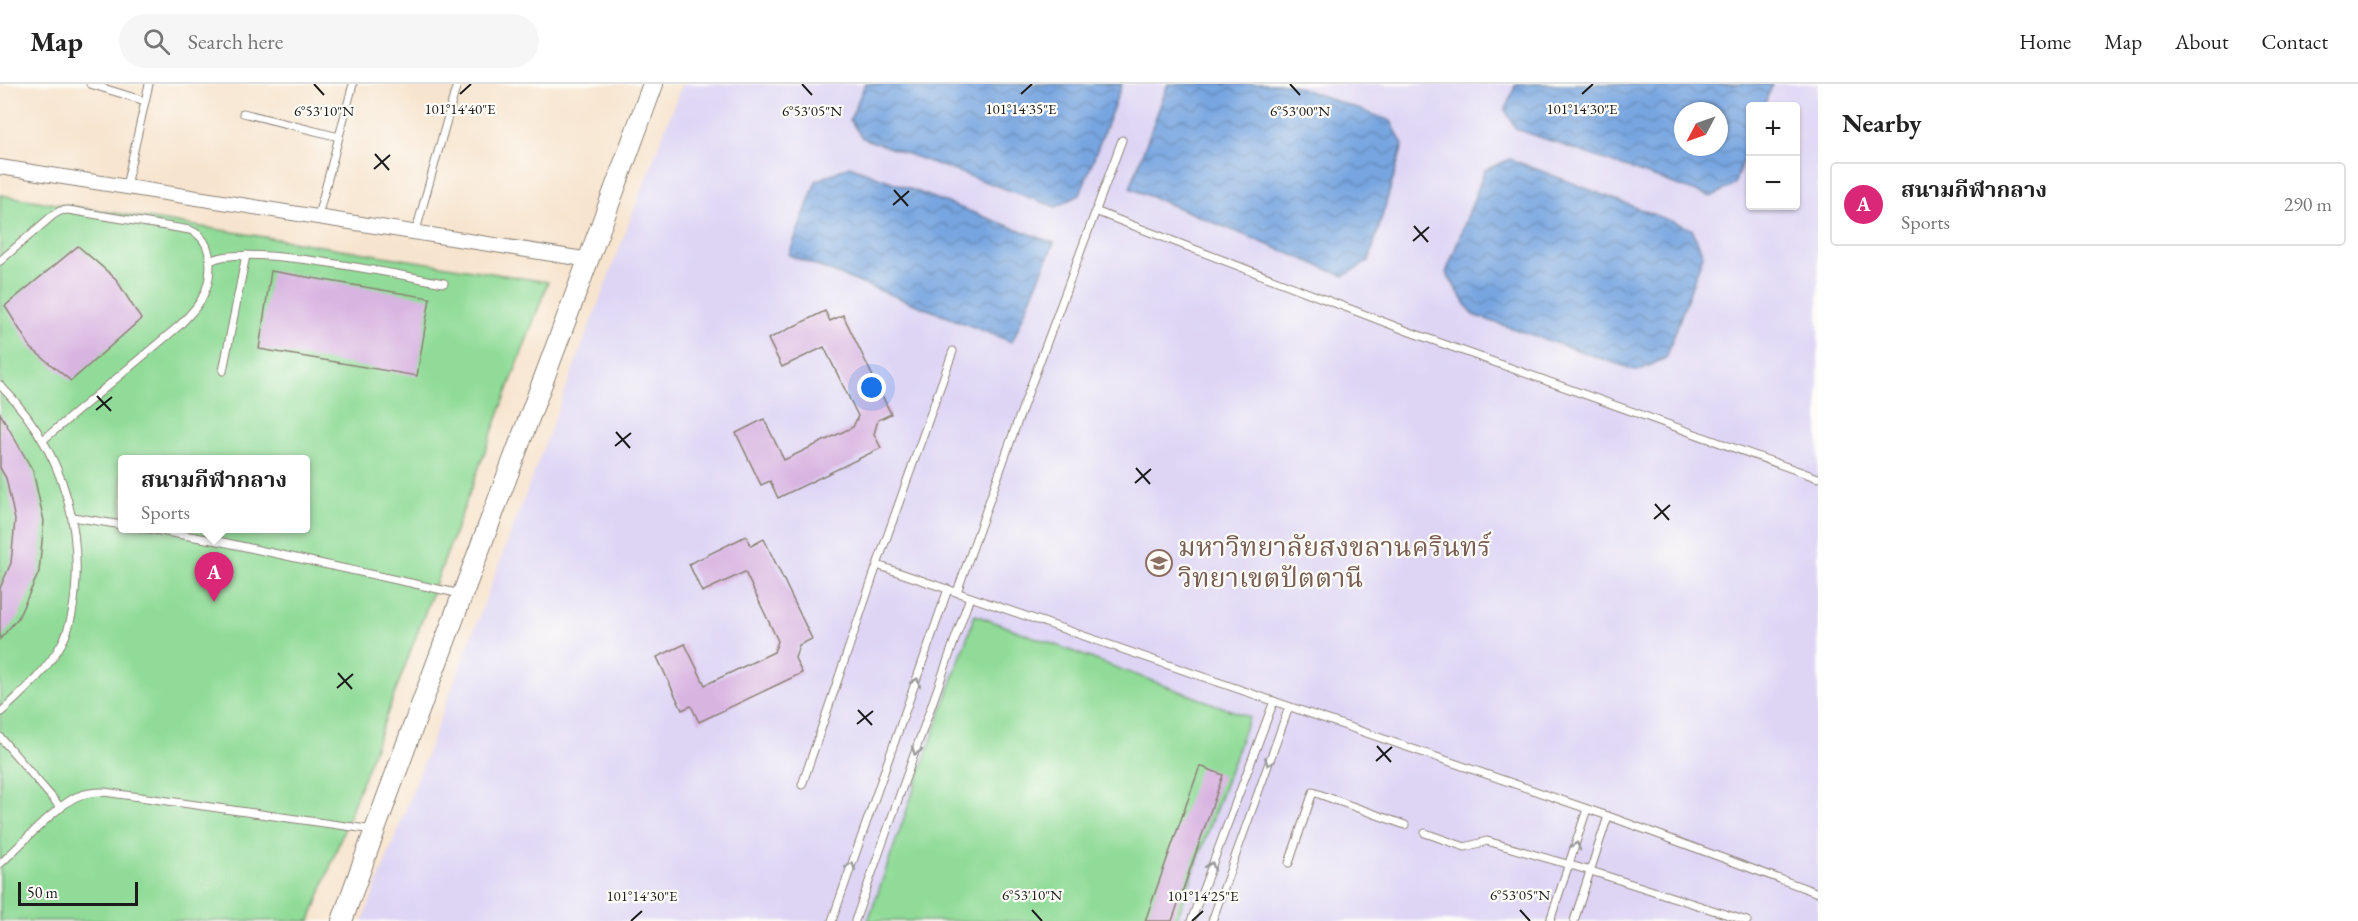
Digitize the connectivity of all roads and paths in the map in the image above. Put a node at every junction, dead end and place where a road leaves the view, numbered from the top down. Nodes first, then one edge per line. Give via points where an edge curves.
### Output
1 (90, 84) edge
2 (149, 84) edge
3 (353, 84) edge
4 (457, 84) edge
5 (653, 84) edge
6 (146, 101) junction
7 (243, 113) dead end
8 (339, 137) junction
9 (1122, 140) dead end
10 (0, 167) edge
11 (126, 186) junction
12 (1095, 211) junction
13 (318, 216) junction
14 (416, 234) junction
15 (246, 255) junction
16 (590, 260) junction
17 (0, 261) edge
18 (210, 261) junction
19 (444, 283) dead end
20 (953, 351) dead end
21 (224, 371) dead end
22 (0, 386) edge
23 (43, 440) junction
24 (1818, 478) edge
25 (73, 517) junction
26 (118, 524) edge
27 (172, 533) edge
28 (877, 565) junction
29 (948, 589) junction
30 (957, 592) junction
31 (461, 595) junction
32 (970, 597) junction
33 (1274, 701) junction
34 (1289, 706) junction
35 (0, 713) edge
36 (0, 737) edge
37 (802, 785) dead end
38 (61, 808) junction
39 (1587, 809) junction
40 (1608, 816) junction
41 (1405, 825) dead end
42 (374, 830) junction
43 (1425, 833) dead end
44 (1289, 863) dead end
45 (0, 864) edge
46 (1570, 865) junction
47 (1591, 871) junction
48 (1818, 893) edge
49 (342, 921) edge
50 (832, 921) edge
51 (855, 921) edge
52 (1191, 921) edge
53 (1212, 921) edge
54 (1550, 921) edge
55 (1574, 921) edge
56 (1747, 921) edge

1 - 6 lane
2 - 6 lane
3 - 8 lane
4 - 14 lane
5 - 16 street
6 - 11 lane
7 - 8 lane
8 - 13 lane
9 - 12 lane
10 - 11 street
11 - 13 street
12 - 24 lane via 1421,336
12 - 30 lane
13 - 14 street
14 - 16 street
15 - 18 lane via 223,255
15 - 19 lane via 339,265
15 - 21 lane
16 - 31 street
17 - 18 lane via 52,216 68,210 190,230 204,239
18 - 23 lane via 207,289 195,309
20 - 28 lane
22 - 23 lane via 19,404
23 - 25 lane via 63,481
25 - 26 lane
25 - 35 lane via 76,590 64,639 48,666
27 - 31 lane
28 - 29 lane
28 - 37 lane
29 - 30 lane
50 -> 29 lane
30 - 32 lane
31 - 42 street
32 - 33 lane
32 -> 51 lane
33 - 34 lane
52 -> 33 lane
34 - 39 lane
34 -> 53 lane
36 - 38 lane
38 - 42 lane via 76,797 104,792
38 - 45 lane
39 - 40 lane
46 -> 39 lane
40 - 47 lane
40 - 48 lane
41 - 44 lane via 1313,792
42 - 49 street
43 - 46 lane via 1465,847 1487,841
46 - 47 lane
46 - 54 lane
47 - 55 lane
47 - 56 lane

